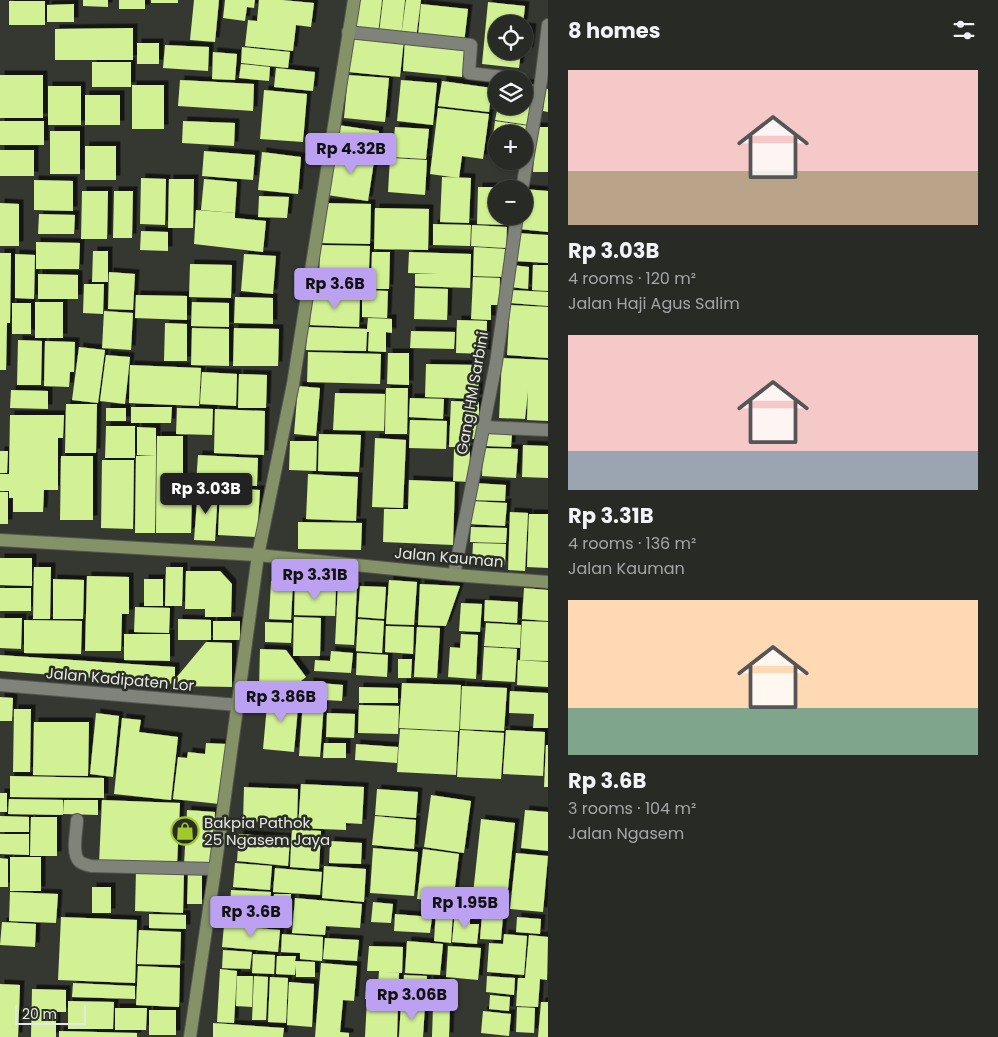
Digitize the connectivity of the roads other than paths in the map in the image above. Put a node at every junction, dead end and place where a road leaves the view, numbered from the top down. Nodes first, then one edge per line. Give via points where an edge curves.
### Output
1 (354, 0) edge
2 (548, 25) edge
3 (348, 32) junction
4 (488, 75) edge
5 (545, 82) edge
6 (524, 180) edge
7 (515, 225) edge
8 (484, 427) junction
9 (548, 430) edge
10 (0, 540) edge
11 (258, 555) junction
12 (454, 575) junction
13 (548, 582) edge
14 (0, 685) edge
15 (238, 705) junction
16 (77, 820) dead end
17 (215, 869) junction
18 (190, 1037) edge

1 - 3 street
2 - 5 street
3 - 4 street via 472,45 469,72
3 - 11 street via 293,384
5 - 6 street
7 - 8 street, Gang HM Sarbini
8 - 9 street
8 - 12 street, Gang HM Sarbini
10 - 11 street, Jalan Kauman
11 - 12 street, Jalan Kauman
11 - 15 street
12 - 13 street, Jalan Kauman
14 - 15 street, Jalan Kadipaten Lor
15 - 17 street
16 - 17 street via 75,853 84,864
17 - 18 street

